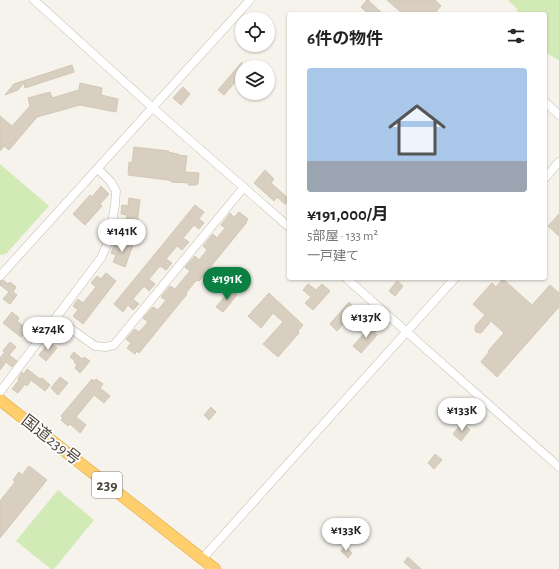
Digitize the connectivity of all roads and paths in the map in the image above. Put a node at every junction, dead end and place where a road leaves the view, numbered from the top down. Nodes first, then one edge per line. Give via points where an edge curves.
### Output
1 (34, 0) edge
2 (250, 0) edge
3 (547, 104) edge
4 (153, 108) junction
5 (559, 115) edge
6 (559, 162) edge
7 (98, 168) junction
8 (547, 176) edge
9 (244, 187) junction
10 (287, 225) edge
11 (0, 276) edge
12 (349, 280) edge
13 (453, 280) edge
14 (56, 318) junction
15 (406, 332) junction
16 (0, 392) edge
17 (0, 400) edge
18 (559, 467) edge
19 (202, 559) junction
20 (215, 569) edge

1 - 4 street
2 - 4 street
3 - 5 street
4 - 7 street
4 - 9 street
6 - 8 street
7 - 11 street
7 - 14 street via 116,191 109,240 101,258
9 - 10 street
9 - 14 street via 114,345 95,346
12 - 15 street
13 - 15 street
14 - 16 street
15 - 18 street
15 - 19 street
17 - 19 highway, 国道239号 / 239
19 - 20 highway, 国道239号 / 239

